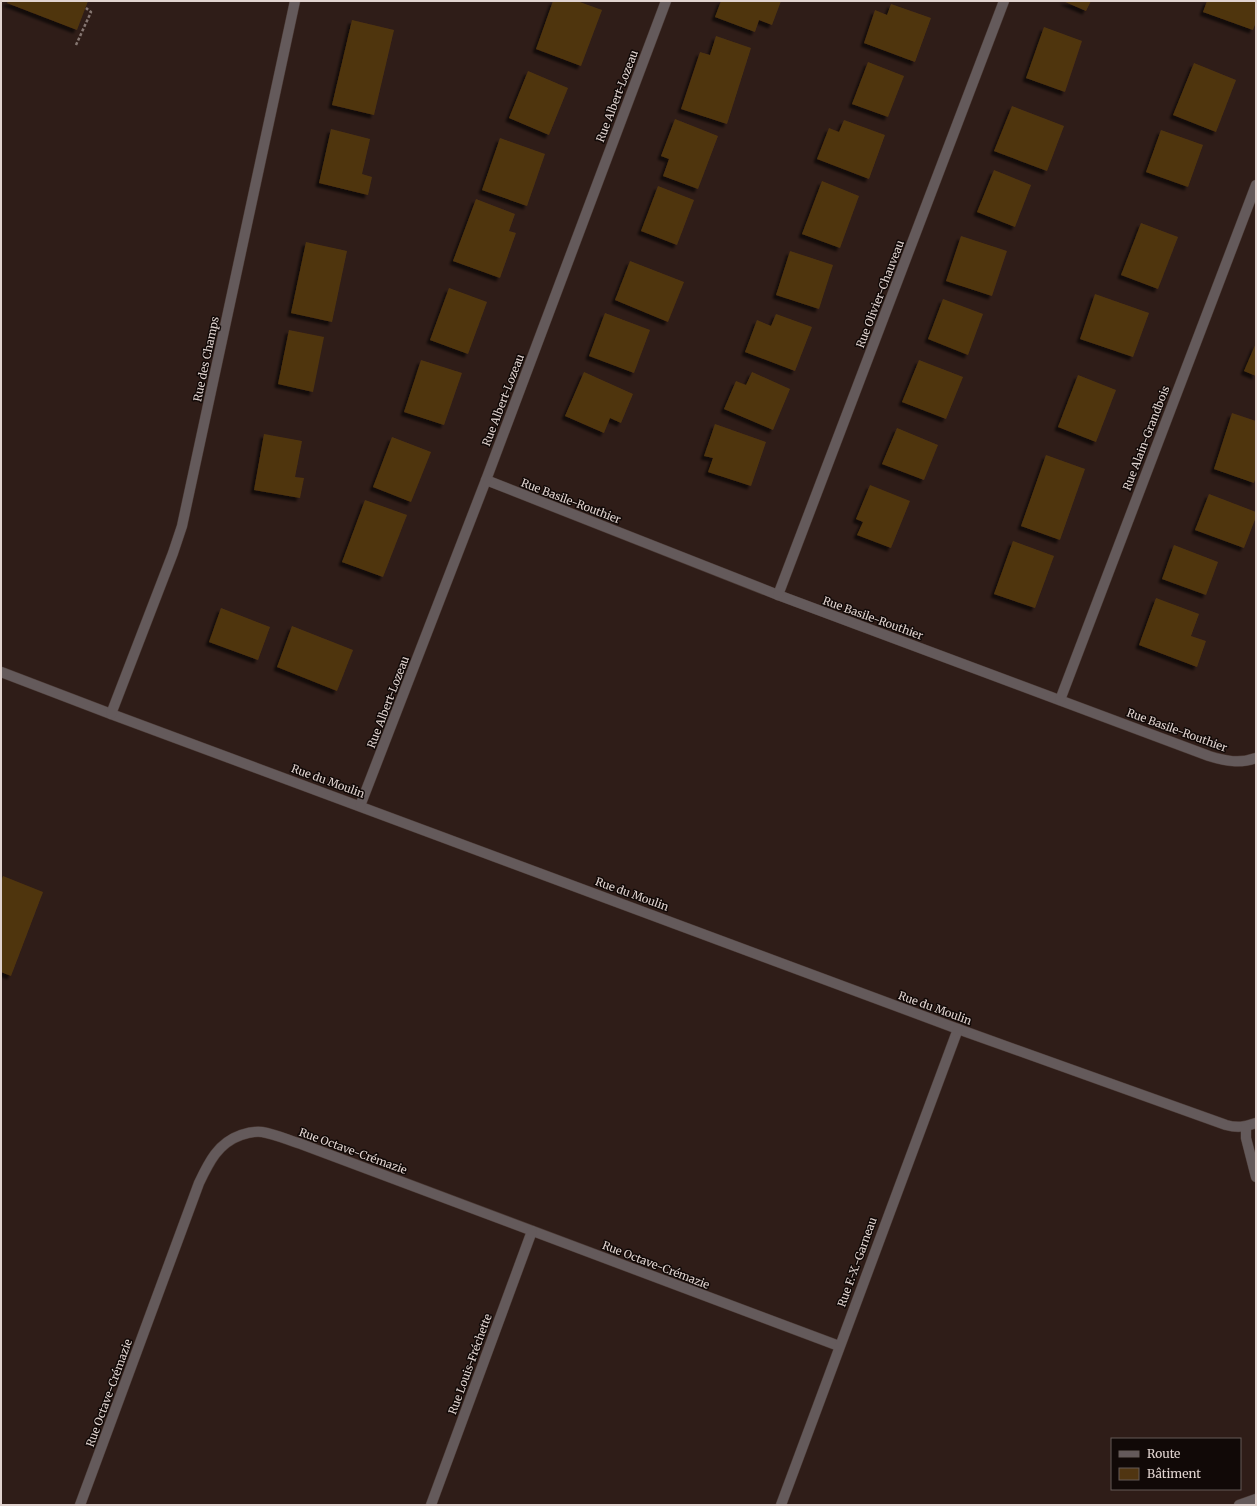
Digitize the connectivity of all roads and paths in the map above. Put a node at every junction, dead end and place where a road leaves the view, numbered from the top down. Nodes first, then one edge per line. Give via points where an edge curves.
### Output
1 (294, 1) edge
2 (666, 1) edge
3 (1004, 1) edge
4 (86, 8) dead end
5 (76, 45) dead end
6 (1256, 184) edge
7 (486, 480) junction
8 (778, 595) junction
9 (1, 672) edge
10 (1060, 700) junction
11 (111, 714) junction
12 (1256, 758) edge
13 (360, 806) junction
14 (958, 1029) junction
15 (1256, 1123) edge
16 (1246, 1127) junction
17 (1256, 1178) edge
18 (532, 1231) junction
19 (839, 1346) junction
20 (1256, 1499) edge
21 (80, 1505) edge
22 (431, 1505) edge
23 (780, 1505) edge
24 (1239, 1505) edge

1 - 11 street, Rue des Champs via 182,526
2 - 7 street, Rue Albert-Lozeau
3 - 8 street, Rue Olivier-Chauveau
4 - 5 path via 91,12
6 - 10 street, Rue Alain-Grandbois
7 - 8 street, Rue Basile-Routhier
7 - 13 street, Rue Albert-Lozeau
8 - 10 street, Rue Basile-Routhier
9 - 11 street, Rue du Moulin
10 - 12 street, Rue Basile-Routhier via 1214,758 1228,761
11 - 13 street, Rue du Moulin
13 - 14 street, Rue du Moulin
14 - 16 street, Rue du Moulin via 1226,1125
14 - 19 street, Rue F.-X.-Garneau
15 - 16 street, Rue du Moulin
16 - 17 street via 1246,1138
18 - 19 street, Rue Octave-Crémazie
18 - 21 street, Rue Octave-Crémazie via 271,1134 247,1133 231,1139 218,1149 199,1183
18 - 22 street, Rue Louis-Fréchette
19 - 23 street, Rue F.-X.-Garneau
20 - 24 street

